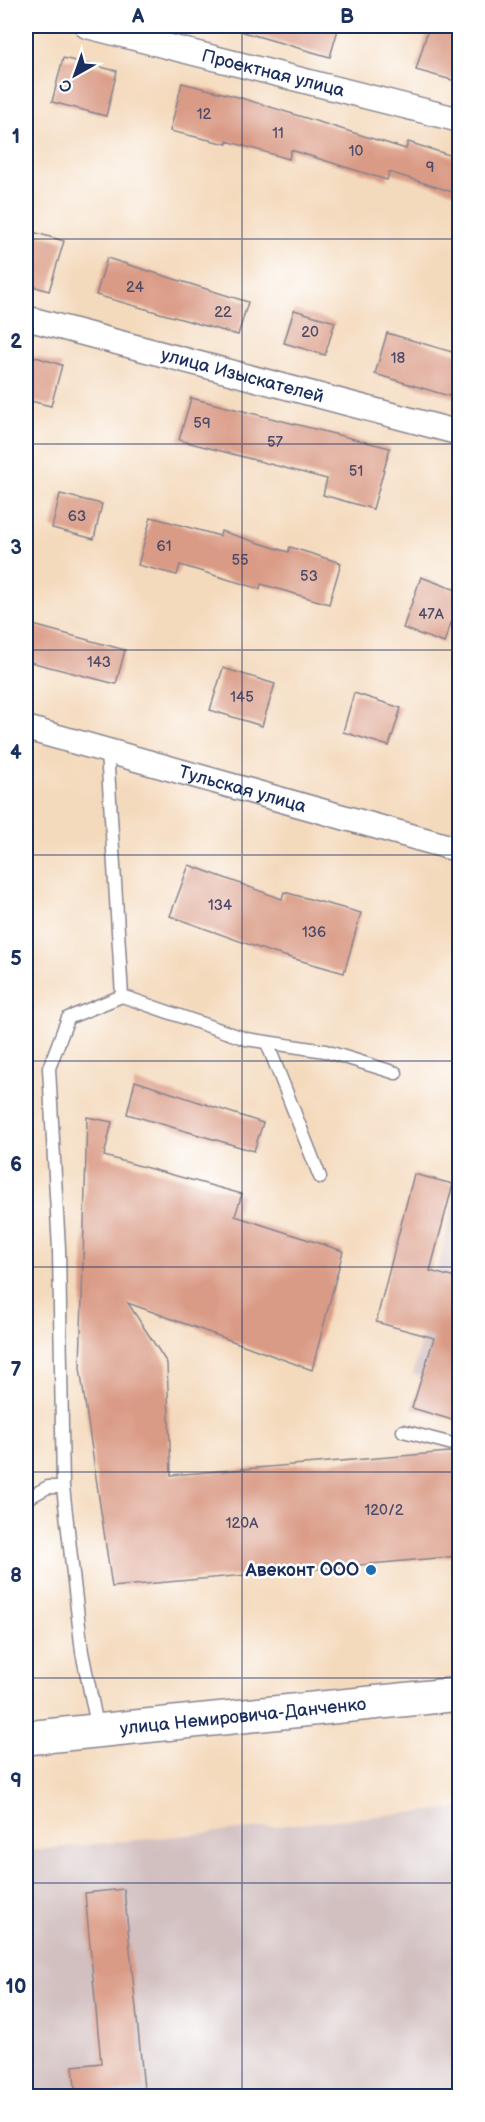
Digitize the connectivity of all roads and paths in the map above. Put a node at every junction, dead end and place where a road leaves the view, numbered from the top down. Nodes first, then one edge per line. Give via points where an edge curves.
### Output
1 (87, 26) edge
2 (459, 120) edge
3 (26, 318) edge
4 (459, 433) edge
5 (26, 728) edge
6 (107, 752) junction
7 (459, 850) edge
8 (122, 996) junction
9 (267, 1043) junction
10 (396, 1074) dead end
11 (320, 1177) dead end
12 (403, 1431) dead end
13 (459, 1446) edge
14 (63, 1487) junction
15 (26, 1499) edge
16 (459, 1694) edge
17 (98, 1731) junction
18 (26, 1738) edge

1 - 2 street, Проектная улица
3 - 4 street, улица Изыскателей
5 - 6 street, Тульская улица
6 - 7 street, Тульская улица
6 - 8 lane
8 - 9 lane
8 - 14 lane via 68,1018 49,1068 59,1249
9 - 10 lane via 326,1051
9 - 11 lane
12 - 13 lane
14 - 15 lane via 48,1487
14 - 17 lane via 82,1652
16 - 17 main road, улица Немировича-Данченко
17 - 18 main road, улица Немировича-Данченко

